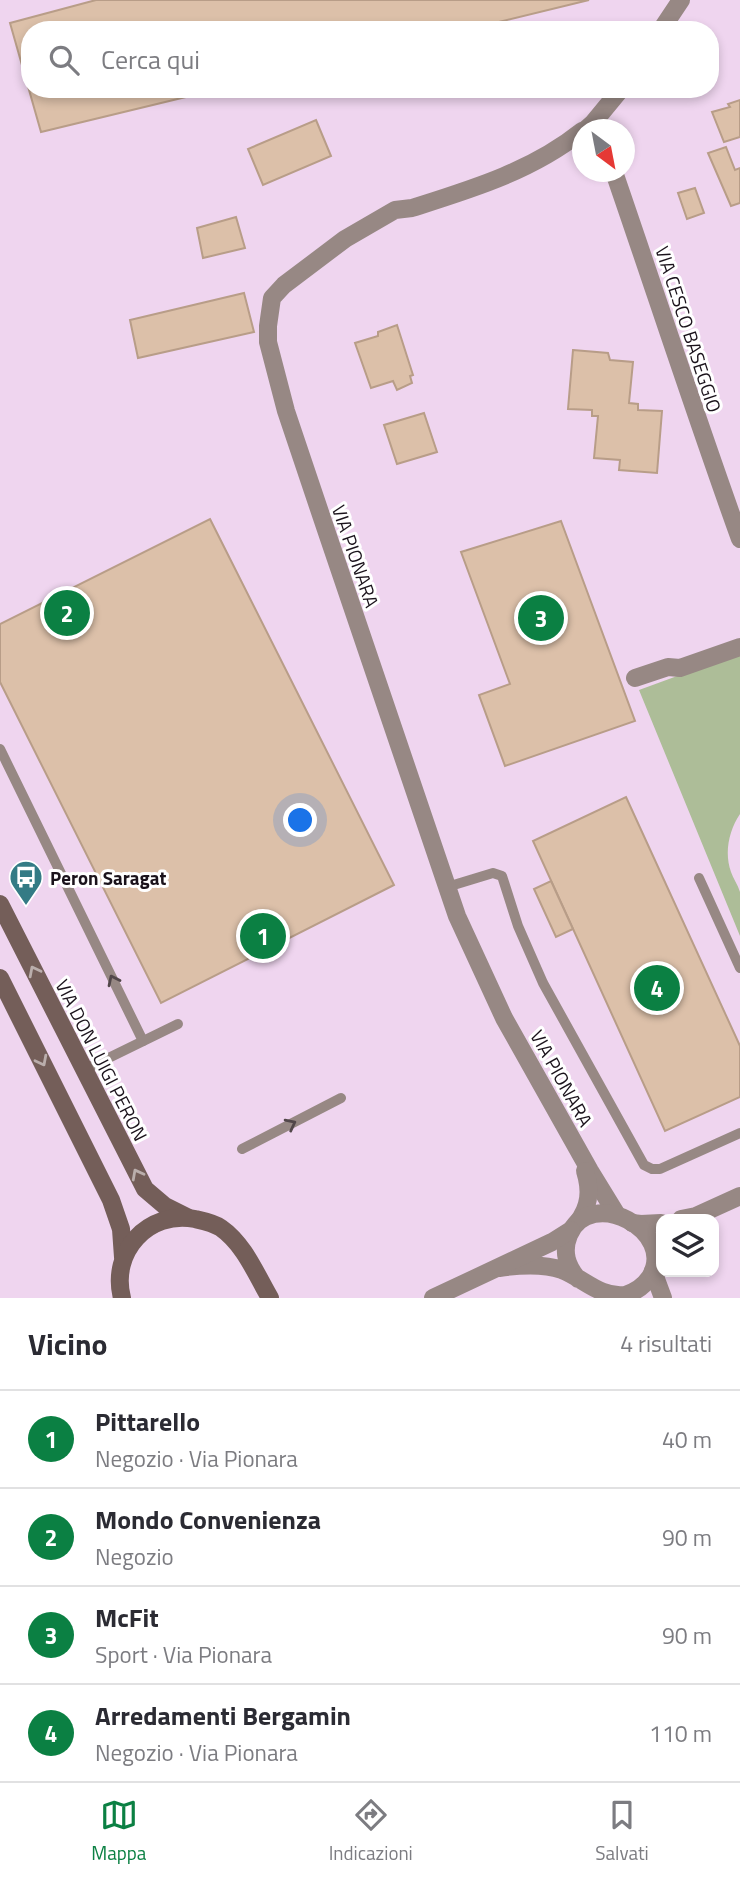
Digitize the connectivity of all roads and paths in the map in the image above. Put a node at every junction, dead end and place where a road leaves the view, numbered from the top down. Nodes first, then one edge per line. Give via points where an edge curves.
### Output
1 (681, 0) edge
2 (667, 21) edge
3 (614, 98) edge
4 (596, 119) edge
5 (572, 139) edge
6 (617, 182) edge
7 (740, 539) edge
8 (740, 647) edge
9 (635, 678) dead end
10 (0, 749) edge
11 (699, 878) dead end
12 (447, 887) junction
13 (0, 904) edge
14 (740, 968) edge
15 (0, 978) edge
16 (178, 1024) dead end
17 (143, 1041) junction
18 (84, 1070) junction
19 (341, 1098) dead end
20 (740, 1133) edge
21 (576, 1145) junction
22 (242, 1149) dead end
23 (740, 1196) edge
24 (699, 1214) edge
25 (187, 1217) junction
26 (624, 1219) junction
27 (656, 1224) edge
28 (574, 1227) junction
29 (123, 1257) junction
30 (656, 1260) edge
31 (499, 1268) junction
32 (659, 1277) edge
33 (578, 1279) junction
34 (120, 1295) edge
35 (621, 1297) edge
36 (270, 1298) edge
37 (433, 1298) edge
38 (663, 1298) edge

1 - 2 street
3 - 4 street, VIA PIONARA
5 - 12 street, VIA PIONARA via 514,173 395,211 345,239 272,298 268,342 286,411
6 - 7 street, VIA CESCO BASEGGIO
8 - 9 street
17 -> 10 lane
11 - 14 lane
12 - 20 lane via 493,873 502,876 517,926 543,983 644,1165 660,1169
12 - 21 street, VIA PIONARA via 504,1018
18 -> 13 street, VIA DON LUIGI PERON
15 -> 29 street via 111,1200 121,1229
16 - 17 lane
17 - 18 lane
25 -> 18 street, VIA DON LUIGI PERON via 164,1206 145,1189
22 -> 19 lane
21 - 26 street, VIA PIONARA
21 - 28 street, VIA PIONARA via 589,1194 584,1214
23 - 24 street
25 - 29 street via 149,1228
25 - 36 street, VIA DON LUIGI PERON via 218,1226 232,1237
26 - 27 street
26 - 28 street via 600,1213 585,1217
26 - 30 street via 644,1231
28 - 31 street
28 - 33 street via 565,1247
29 - 34 street
30 - 35 street via 642,1286
31 - 33 street via 558,1269
31 - 37 street
32 - 38 street
33 - 35 street

